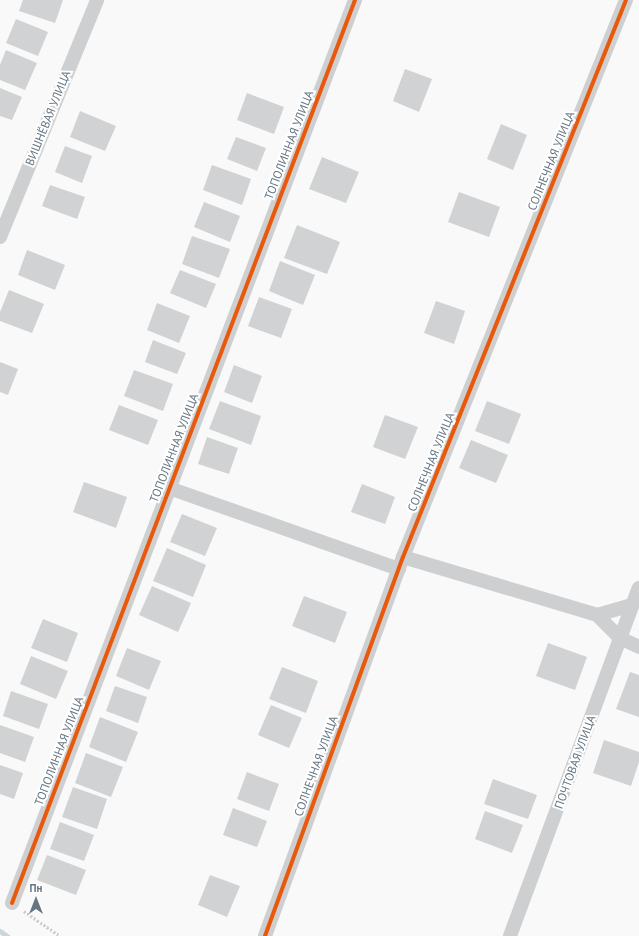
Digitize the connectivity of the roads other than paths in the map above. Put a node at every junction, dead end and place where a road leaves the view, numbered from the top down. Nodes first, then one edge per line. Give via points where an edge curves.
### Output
1 (97, 0) edge
2 (355, 0) edge
3 (626, 0) edge
4 (0, 237) edge
5 (169, 488) junction
6 (401, 563) junction
7 (639, 588) edge
8 (632, 605) junction
9 (597, 615) junction
10 (620, 638) junction
11 (639, 647) edge
12 (12, 903) road end
13 (265, 936) edge
14 (510, 936) edge

1 - 4 street, ВИШНЁВАЯ УЛИЦА
2 - 5 street, ТОПОЛИННАЯ УЛИЦА
3 - 6 street, СОЛНЕЧНАЯ УЛИЦА
5 - 6 street
5 - 12 street, ТОПОЛИННАЯ УЛИЦА
6 - 9 street
6 - 13 street, СОЛНЕЧНАЯ УЛИЦА
7 - 8 street, ПОЧТОВАЯ УЛИЦА
8 - 9 street
8 - 10 street, ПОЧТОВАЯ УЛИЦА
9 - 10 street
10 - 11 street
10 - 14 street, ПОЧТОВАЯ УЛИЦА

